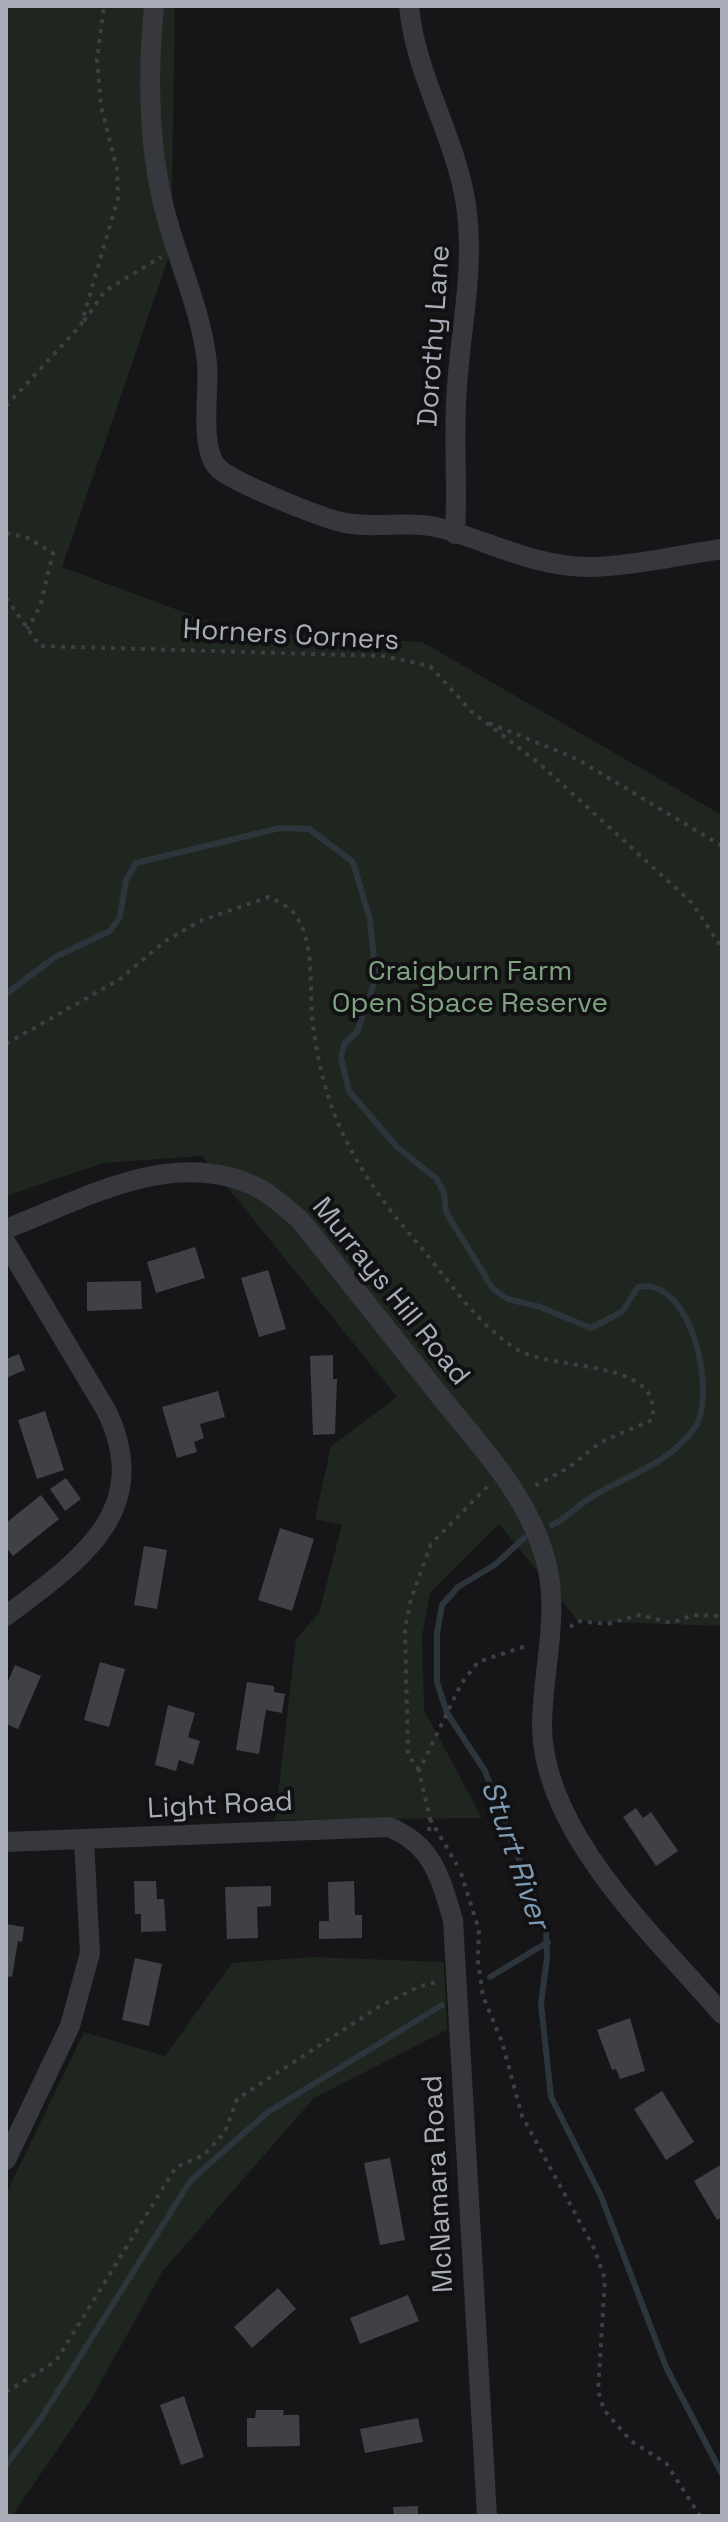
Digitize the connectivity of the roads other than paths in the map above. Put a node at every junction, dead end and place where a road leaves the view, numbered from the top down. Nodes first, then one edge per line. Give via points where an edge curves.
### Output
1 (154, 6) edge
2 (409, 6) edge
3 (455, 534) junction
4 (722, 549) edge
5 (6, 1229) edge
6 (6, 1243) edge
7 (6, 1616) edge
8 (84, 1840) junction
9 (6, 1842) edge
10 (427, 1853) joint
11 (722, 2014) edge
12 (6, 2160) edge
13 (487, 2516) edge

1 - 3 street via 150,94 155,153 207,362 206,437 216,467 342,522 420,524
2 - 3 street, Dorothy Lane via 417,50 466,200 472,247 457,389
3 - 4 street via 522,557 589,567
5 - 11 street, Murrays Hill Road via 162,1173 203,1171 264,1191 301,1221 521,1500 552,1590 543,1741 560,1804 583,1846 631,1909
6 - 7 street via 106,1410 117,1433 121,1463 108,1524 91,1548
8 - 9 street, Light Road
8 - 10 street, Light Road via 389,1827 411,1836
8 - 12 street via 90,1953 70,2026
10 - 13 street, McNamara Road via 453,1920

